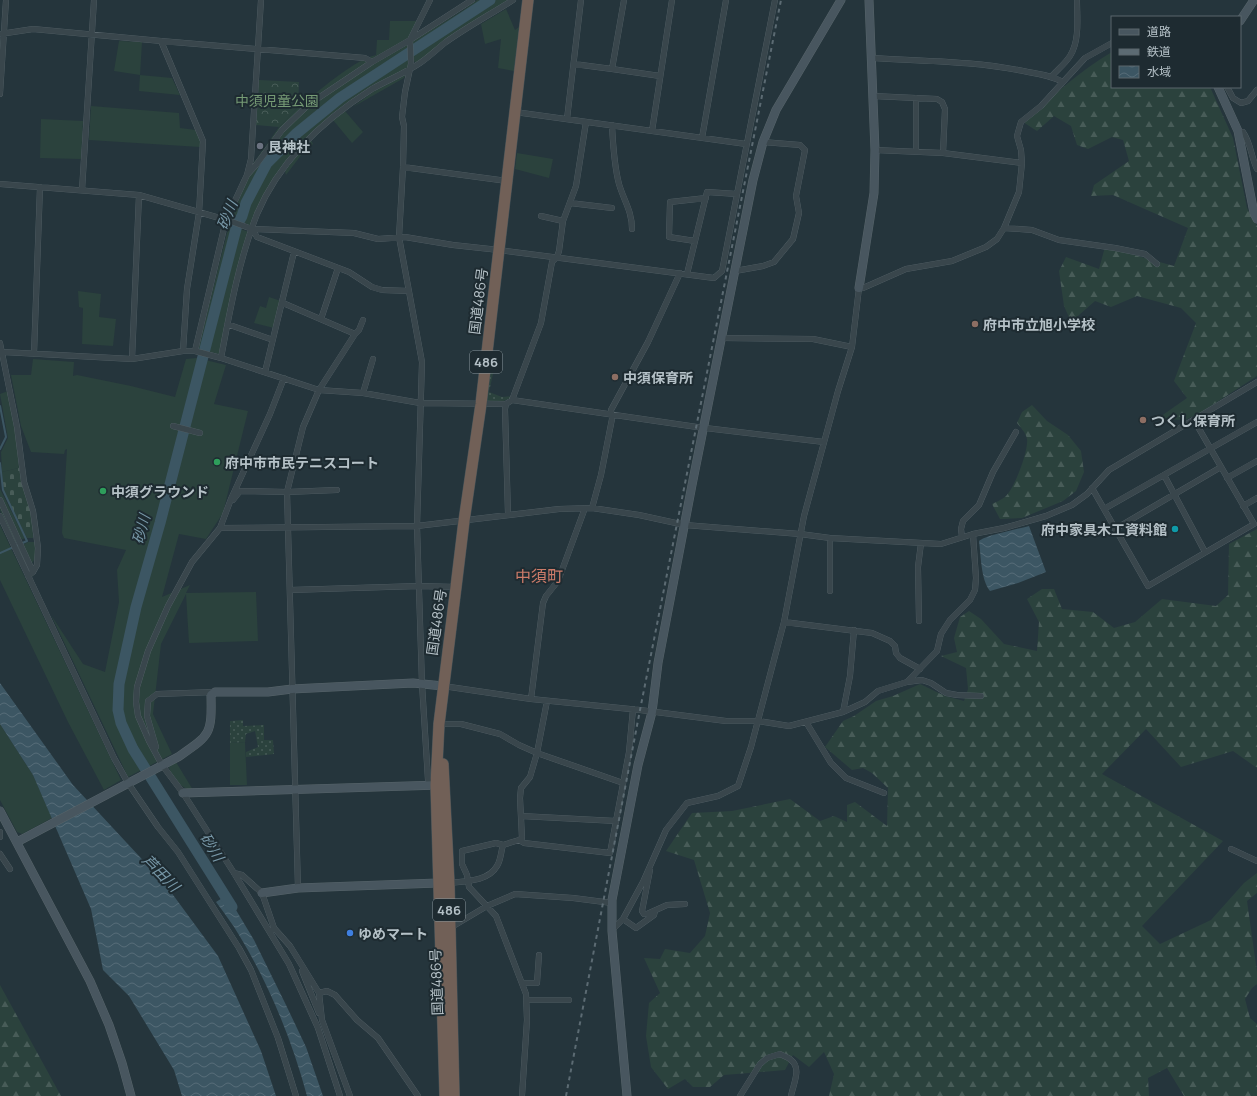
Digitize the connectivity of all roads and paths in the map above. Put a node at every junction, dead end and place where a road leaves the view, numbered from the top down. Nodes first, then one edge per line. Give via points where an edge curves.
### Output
1 (6, 0) edge
2 (94, 0) edge
3 (261, 0) edge
4 (430, 0) edge
5 (472, 0) edge
6 (513, 0) edge
7 (528, 0) edge
8 (581, 0) edge
9 (624, 0) edge
10 (672, 0) edge
11 (726, 0) edge
12 (774, 0) edge
13 (840, 0) edge
14 (869, 0) edge
15 (1077, 0) edge
16 (1254, 0) edge
17 (1241, 20) edge
18 (2, 34) edge
19 (92, 35) junction
20 (410, 40) junction
21 (161, 41) junction
22 (1111, 44) edge
23 (258, 49) junction
24 (871, 58) junction
25 (372, 62) junction
26 (574, 64) junction
27 (410, 67) junction
28 (612, 69) junction
29 (660, 76) junction
30 (1051, 76) junction
31 (1063, 82) junction
32 (1218, 88) edge
33 (1228, 88) edge
34 (1257, 90) edge
35 (0, 94) edge
36 (873, 96) junction
37 (916, 98) junction
38 (515, 112) junction
39 (567, 119) junction
40 (586, 122) junction
41 (612, 125) junction
42 (652, 131) junction
43 (1238, 133) junction
44 (702, 138) junction
45 (763, 142) junction
46 (746, 144) junction
47 (875, 150) junction
48 (916, 152) junction
49 (943, 153) junction
50 (1255, 162) edge
51 (1022, 163) junction
52 (403, 167) junction
53 (1257, 169) edge
54 (246, 175) junction
55 (507, 181) junction
56 (0, 184) edge
57 (40, 187) junction
58 (82, 190) junction
59 (737, 194) junction
60 (139, 195) junction
61 (706, 198) junction
62 (570, 203) junction
63 (612, 208) dead end
64 (200, 213) junction
65 (541, 216) dead end
66 (1257, 219) edge
67 (228, 220) junction
68 (563, 221) junction
69 (1004, 228) junction
70 (632, 229) dead end
71 (252, 230) junction
72 (399, 237) junction
73 (695, 241) junction
74 (499, 250) junction
75 (294, 252) junction
76 (557, 257) junction
77 (1157, 264) dead end
78 (338, 268) junction
79 (735, 271) junction
80 (680, 273) junction
81 (687, 274) junction
82 (859, 288) junction
83 (409, 292) junction
84 (283, 303) junction
85 (320, 319) junction
86 (363, 320) dead end
87 (227, 324) junction
88 (355, 334) junction
89 (722, 338) junction
90 (273, 340) junction
91 (0, 344) edge
92 (852, 347) junction
93 (183, 351) junction
94 (195, 351) junction
95 (2, 352) junction
96 (34, 354) junction
97 (221, 358) junction
98 (132, 359) junction
99 (373, 359) dead end
100 (266, 372) junction
101 (284, 378) junction
102 (1257, 382) edge
103 (319, 390) junction
104 (363, 393) junction
105 (512, 400) junction
106 (420, 403) junction
107 (481, 404) junction
108 (506, 404) junction
109 (611, 414) junction
110 (1194, 420) junction
111 (1257, 422) edge
112 (173, 426) dead end
113 (704, 427) junction
114 (1016, 432) dead end
115 (200, 433) dead end
116 (824, 442) junction
117 (1210, 448) junction
118 (1257, 461) edge
119 (1221, 467) junction
120 (1164, 475) junction
121 (1227, 478) junction
122 (1092, 488) junction
123 (337, 490) dead end
124 (287, 492) junction
125 (1174, 495) junction
126 (1257, 498) edge
127 (230, 499) junction
128 (0, 500) edge
129 (1243, 506) junction
130 (585, 508) junction
131 (592, 508) junction
132 (1104, 509) junction
133 (508, 514) junction
134 (0, 516) edge
135 (464, 521) junction
136 (685, 525) junction
137 (417, 526) junction
138 (288, 527) junction
139 (220, 528) junction
140 (1116, 529) junction
141 (800, 534) junction
142 (973, 534) junction
143 (962, 537) junction
144 (830, 538) junction
145 (921, 543) junction
146 (1205, 552) junction
147 (33, 572) junction
148 (28, 576) junction
149 (419, 586) junction
150 (456, 587) junction
151 (290, 590) junction
152 (830, 591) dead end
153 (919, 621) dead end
154 (784, 622) junction
155 (854, 630) junction
156 (920, 668) junction
157 (907, 682) junction
158 (422, 684) junction
159 (443, 686) junction
160 (292, 689) junction
161 (215, 692) junction
162 (981, 696) dead end
163 (531, 699) junction
164 (547, 701) junction
165 (633, 710) junction
166 (652, 712) junction
167 (843, 712) junction
168 (758, 721) junction
169 (806, 722) junction
170 (439, 724) junction
171 (537, 753) junction
172 (159, 766) junction
173 (128, 783) junction
174 (624, 783) junction
175 (440, 785) junction
176 (295, 789) junction
177 (183, 793) junction
178 (884, 793) dead end
179 (0, 811) edge
180 (521, 816) junction
181 (616, 821) junction
182 (0, 832) edge
183 (0, 837) edge
184 (519, 840) junction
185 (19, 841) junction
186 (503, 845) junction
187 (1231, 849) dead end
188 (0, 854) edge
189 (1257, 861) edge
190 (650, 866) junction
191 (10, 869) dead end
192 (234, 873) junction
193 (468, 880) junction
194 (443, 883) junction
195 (298, 888) junction
196 (262, 893) junction
197 (612, 903) junction
198 (685, 904) dead end
199 (487, 906) junction
200 (655, 911) junction
201 (623, 919) junction
202 (450, 928) junction
203 (272, 930) junction
204 (612, 931) junction
205 (290, 946) junction
206 (539, 954) dead end
207 (522, 983) junction
208 (319, 993) junction
209 (526, 1000) junction
210 (570, 1000) dead end
211 (322, 1020) junction
212 (131, 1096) edge
213 (296, 1096) edge
214 (340, 1096) edge
215 (350, 1096) edge
216 (418, 1096) edge
217 (445, 1096) edge
218 (454, 1096) edge
219 (522, 1096) edge
220 (627, 1096) edge
221 (740, 1096) edge
222 (791, 1096) edge

1 - 18 street
2 - 19 street
3 - 23 street
4 - 20 street
5 - 20 street
6 - 27 street via 446,42 420,63
7 - 38 highway, 国道486号 / 486
8 - 26 street
9 - 28 street
10 - 29 street
11 - 44 street
12 - 46 street
13 - 45 street via 776,110
14 - 24 street
15 - 30 street via 1076,39 1070,54
16 - 17 street
18 - 19 street via 33,29
18 - 35 street
19 - 21 street
19 - 58 street
20 - 25 street
20 - 27 street
21 - 23 street
21 - 64 street via 204,141
22 - 31 street via 1086,58
23 - 25 street via 365,58
23 - 54 street via 251,159
24 - 30 street via 981,64
24 - 36 street
25 - 54 street via 308,105 282,130
26 - 28 street
26 - 39 street
27 - 52 street via 402,117
27 - 71 street via 341,110 300,146 267,194
28 - 29 street
29 - 42 street
30 - 31 street
31 - 51 street via 1041,106 1020,122 1017,136
32 - 43 street
33 - 34 street via 1233,98 1241,103 1248,100
36 - 37 street
36 - 47 street
37 - 48 street
37 - 49 street via 937,99 942,102 945,109
38 - 39 street
38 - 55 highway, 国道486号 / 486
39 - 40 street
40 - 41 street
40 - 62 street via 576,186
41 - 42 street
41 - 70 street via 614,164 632,218
42 - 44 street
43 - 50 street via 1243,132 1248,139
43 - 66 street
44 - 46 street
45 - 79 street
45 - 79 street via 800,145 805,150 796,196 799,213 793,239 774,262
46 - 59 street
47 - 48 street
47 - 82 street via 874,193
48 - 49 street
49 - 51 street
50 - 53 street
51 - 69 street via 1019,192
52 - 55 street
52 - 72 street
54 - 67 street
55 - 74 highway, 国道486号 / 486
56 - 57 street
57 - 58 street
57 - 96 street
58 - 60 street
59 - 61 street via 707,192
59 - 81 street via 722,271 714,278
60 - 64 street
60 - 98 street
61 - 73 street
61 - 73 street via 670,202 669,237
62 - 63 street
62 - 68 street
64 - 67 street
64 - 93 street via 187,289
65 - 68 street
67 - 71 street
67 - 94 street
68 - 76 street
69 - 77 street via 1032,230 1059,240 1145,254
69 - 82 street via 997,239 986,247 952,262 906,269
71 - 72 street via 354,233 378,239
71 - 75 street via 258,237
71 - 87 street
72 - 74 street
72 - 83 street
73 - 81 street
74 - 76 street
74 - 107 highway, 国道486号 / 486
75 - 78 street
75 - 84 street
76 - 80 street
76 - 105 street via 552,262 541,323
78 - 83 street via 372,287
78 - 85 street
79 - 89 street
80 - 81 street
80 - 109 street
82 - 92 street
83 - 106 street via 422,362
84 - 85 street
84 - 90 street
85 - 88 street
86 - 88 street
87 - 90 street
87 - 97 street
88 - 103 street
89 - 92 street via 813,339
89 - 113 street
90 - 100 street
91 - 95 street
92 - 116 street
93 - 94 street
93 - 98 street
94 - 97 street
95 - 96 street
95 - 147 street via 17,427 24,482 33,511 38,548 37,564
96 - 98 street
97 - 100 street
99 - 104 street
100 - 101 street
101 - 103 street
101 - 127 street
102 - 110 street
103 - 104 street
103 - 124 street via 303,427
104 - 106 street
105 - 108 street
105 - 109 street
106 - 107 street
106 - 137 street
107 - 108 street
107 - 135 highway, 国道486号 / 486
108 - 133 street
109 - 113 street
109 - 131 street via 601,475
110 - 117 street
110 - 122 street via 1109,470
111 - 117 street
112 - 115 street
113 - 116 street
113 - 136 street
114 - 143 street via 993,472 979,505 964,521
116 - 141 street
117 - 119 street
117 - 120 street
118 - 121 street
119 - 121 street
119 - 125 street
120 - 125 street
120 - 132 street
121 - 129 street
122 - 132 street
122 - 142 street via 1072,506 1004,528
123 - 124 street
124 - 127 street via 240,491 233,500
124 - 138 street
125 - 140 street
125 - 146 street
126 - 129 street
127 - 139 street
128 - 147 street
129 - 146 street via 1254,524
130 - 131 street
130 - 133 street
130 - 163 street via 558,581 543,603
131 - 136 street
132 - 140 street
133 - 135 street
134 - 148 street
135 - 137 street
135 - 150 highway, 国道486号 / 486
136 - 141 street
136 - 166 street via 658,663
137 - 138 street
137 - 149 street
138 - 139 street
138 - 151 street
139 - 172 street via 192,562 168,606 148,651 137,687 138,716
140 - 146 street via 1148,586
141 - 144 street
141 - 154 street
142 - 143 street
142 - 156 street via 975,590 970,600 950,620 941,634 937,651
143 - 145 street via 941,544
144 - 145 street
144 - 152 street
145 - 153 street via 918,568
147 - 148 street
148 - 173 street
149 - 150 street
149 - 151 street
149 - 158 street
150 - 159 highway, 国道486号 / 486
151 - 160 street
154 - 155 street
154 - 168 street
155 - 156 street via 872,633 890,641 900,658
155 - 167 street via 850,676
156 - 157 street
157 - 162 street via 922,680 946,693
157 - 167 street via 878,691 865,702
158 - 159 street
158 - 160 street
158 - 175 street via 428,780
159 - 163 street
159 - 170 highway, 国道486号 / 486
160 - 161 street via 268,692
160 - 176 street
161 - 172 street via 212,695 212,720 209,731 201,742
161 - 172 street via 157,694 148,701 147,716
163 - 164 street
164 - 165 street
164 - 171 street
165 - 166 street
165 - 174 street via 630,752
166 - 168 street via 726,721
166 - 197 street via 638,765
167 - 169 street
168 - 169 street via 789,726
168 - 190 street via 738,786 718,796 687,803 666,830
169 - 178 street via 831,763 846,778
170 - 171 street via 462,724 500,734
170 - 175 highway, 国道486号 / 486
171 - 174 street
171 - 180 street via 530,776 521,788
172 - 173 street
172 - 177 street
173 - 185 street
173 - 213 street via 178,852 251,970 278,1038
174 - 181 street
175 - 176 street
175 - 194 highway, 国道486号 / 486
176 - 177 street
176 - 195 street
177 - 192 street
179 - 185 street
180 - 181 street
180 - 184 street via 522,838
181 - 184 street via 610,853 524,843
182 - 183 street
184 - 186 street
185 - 212 street via 90,981 109,1025
186 - 193 street via 497,867 481,879
186 - 193 street via 496,843 462,851 462,864
187 - 189 street
188 - 191 street
190 - 200 street via 642,911 644,914
190 - 201 street
192 - 196 street via 242,875
192 - 203 street
193 - 194 street
193 - 199 street via 469,887
194 - 195 street
194 - 202 highway, 国道486号 / 486
194 - 217 highway, 国道486号 / 486
195 - 196 street
196 - 203 street
197 - 199 street via 515,894
197 - 204 street
198 - 200 street via 667,905
199 - 202 street
199 - 207 street via 496,916
200 - 201 street via 636,928
201 - 204 street
202 - 218 highway, 国道486号 / 486
203 - 205 street
203 - 214 street via 318,1028
204 - 220 street
205 - 208 street
205 - 211 street
206 - 207 street via 537,983
207 - 209 street
208 - 211 street
208 - 216 street via 327,991 335,995 357,1020 378,1038
209 - 210 street
209 - 219 street
211 - 215 street
221 - 222 street via 760,1064 767,1058 780,1054 792,1060 797,1067

